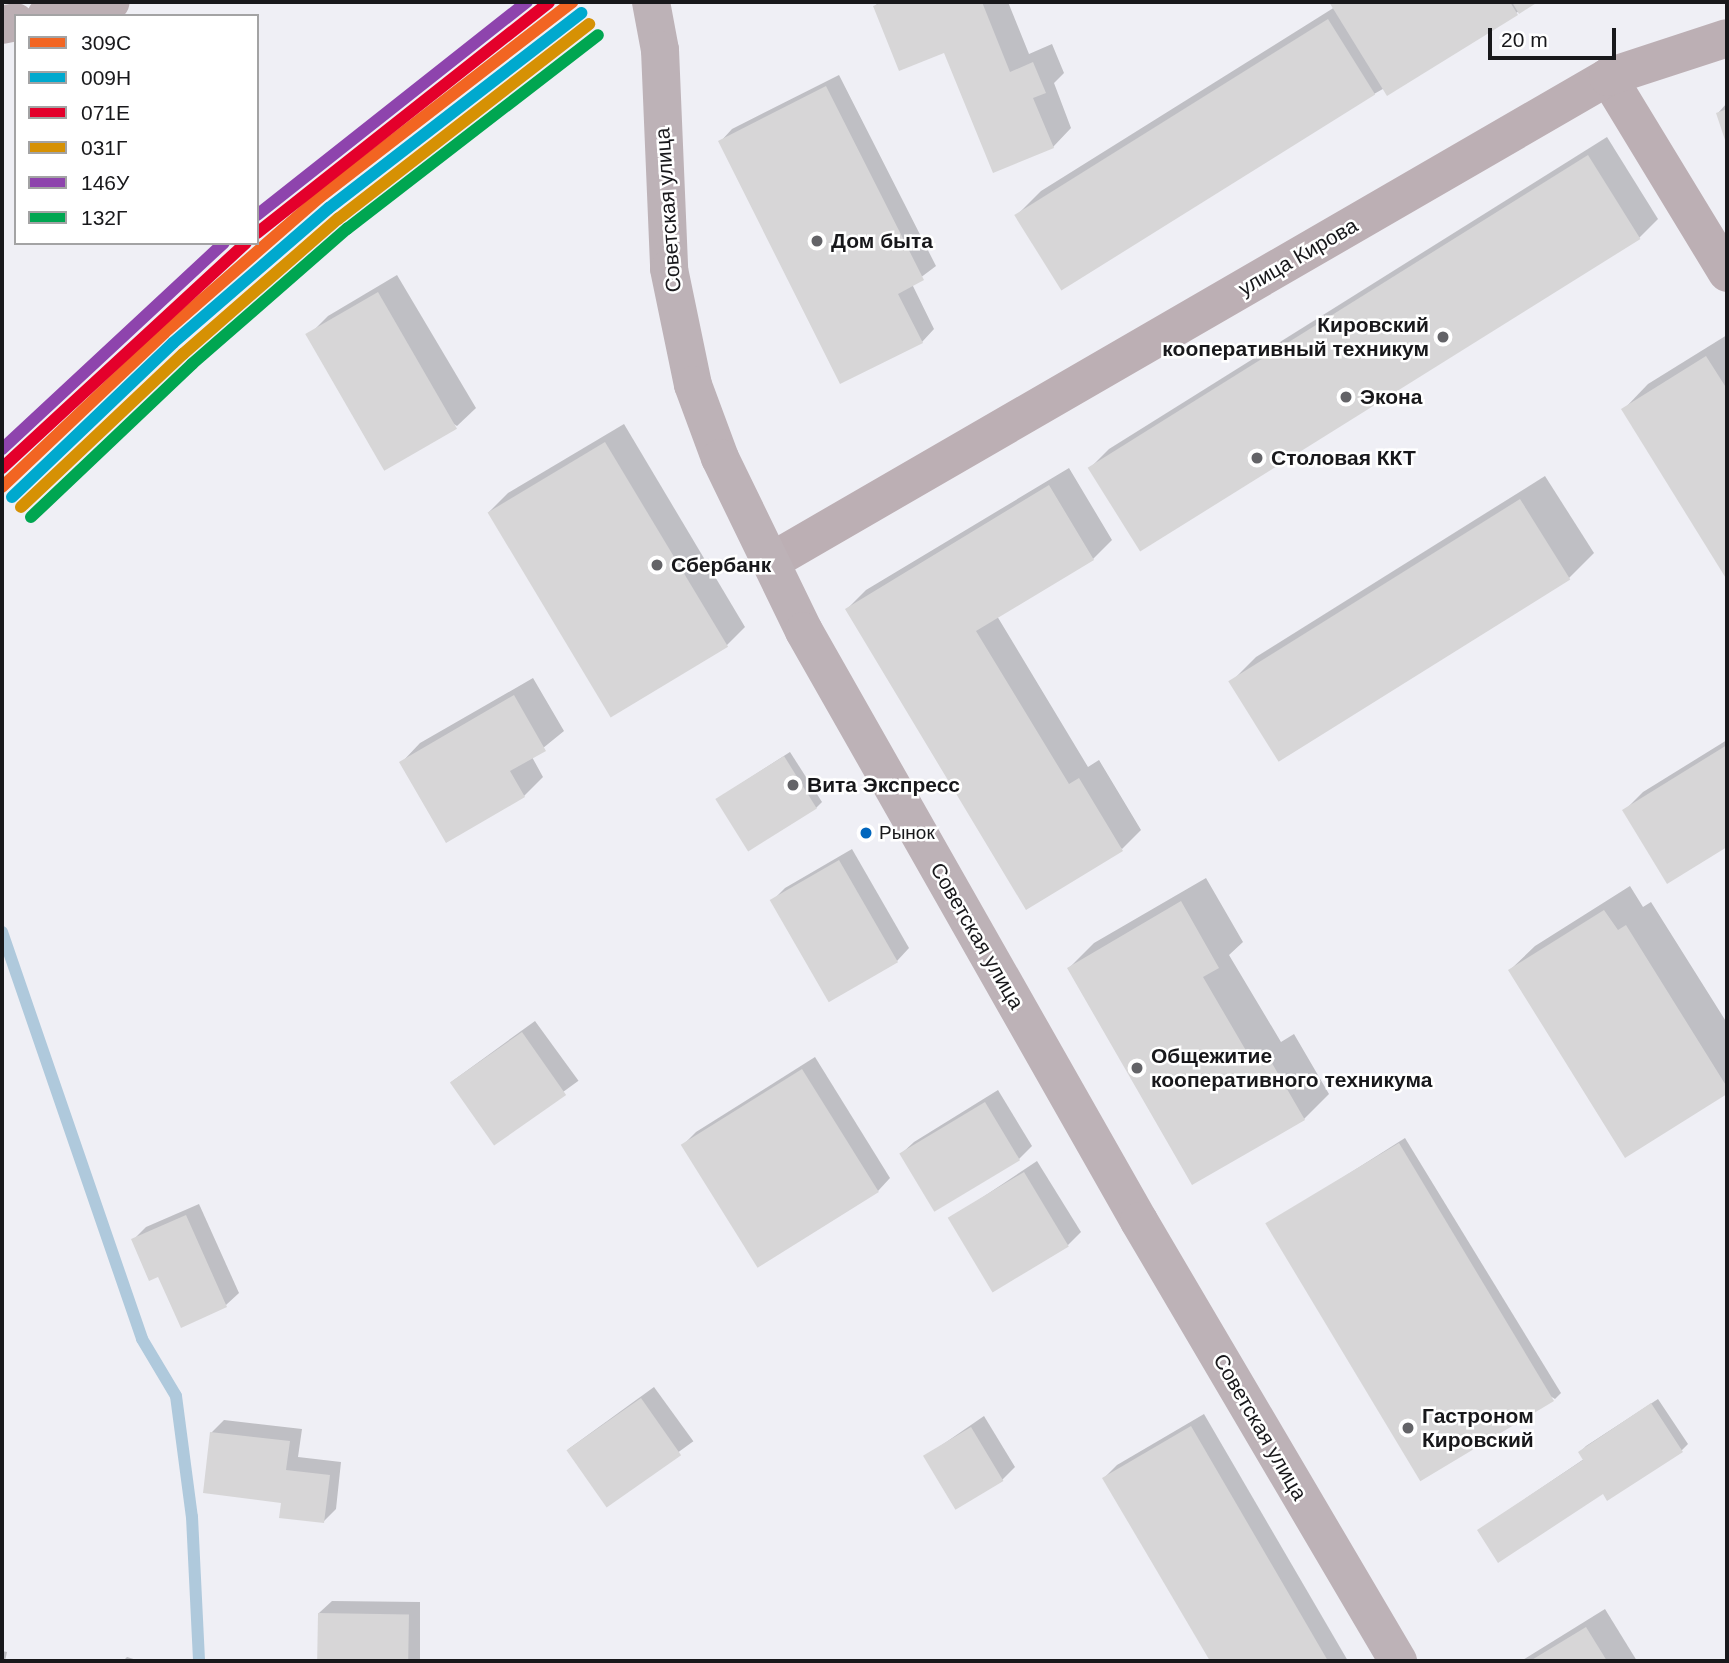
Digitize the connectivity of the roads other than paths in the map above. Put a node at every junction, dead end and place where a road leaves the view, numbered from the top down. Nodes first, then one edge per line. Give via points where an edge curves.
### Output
1 (111, 2) edge
2 (651, 2) edge
3 (55, 14) edge
4 (1727, 38) edge
5 (1608, 77) junction
6 (1727, 273) edge
7 (770, 562) junction
8 (1398, 1661) edge

1 - 3 street
2 - 7 main road, Советская улица via 660,50 669,269 679,324 693,385 720,458
4 - 5 street, улица Кирова
5 - 6 street
5 - 7 street, улица Кирова
7 - 8 main road, Советская улица via 804,631 1105,1162

